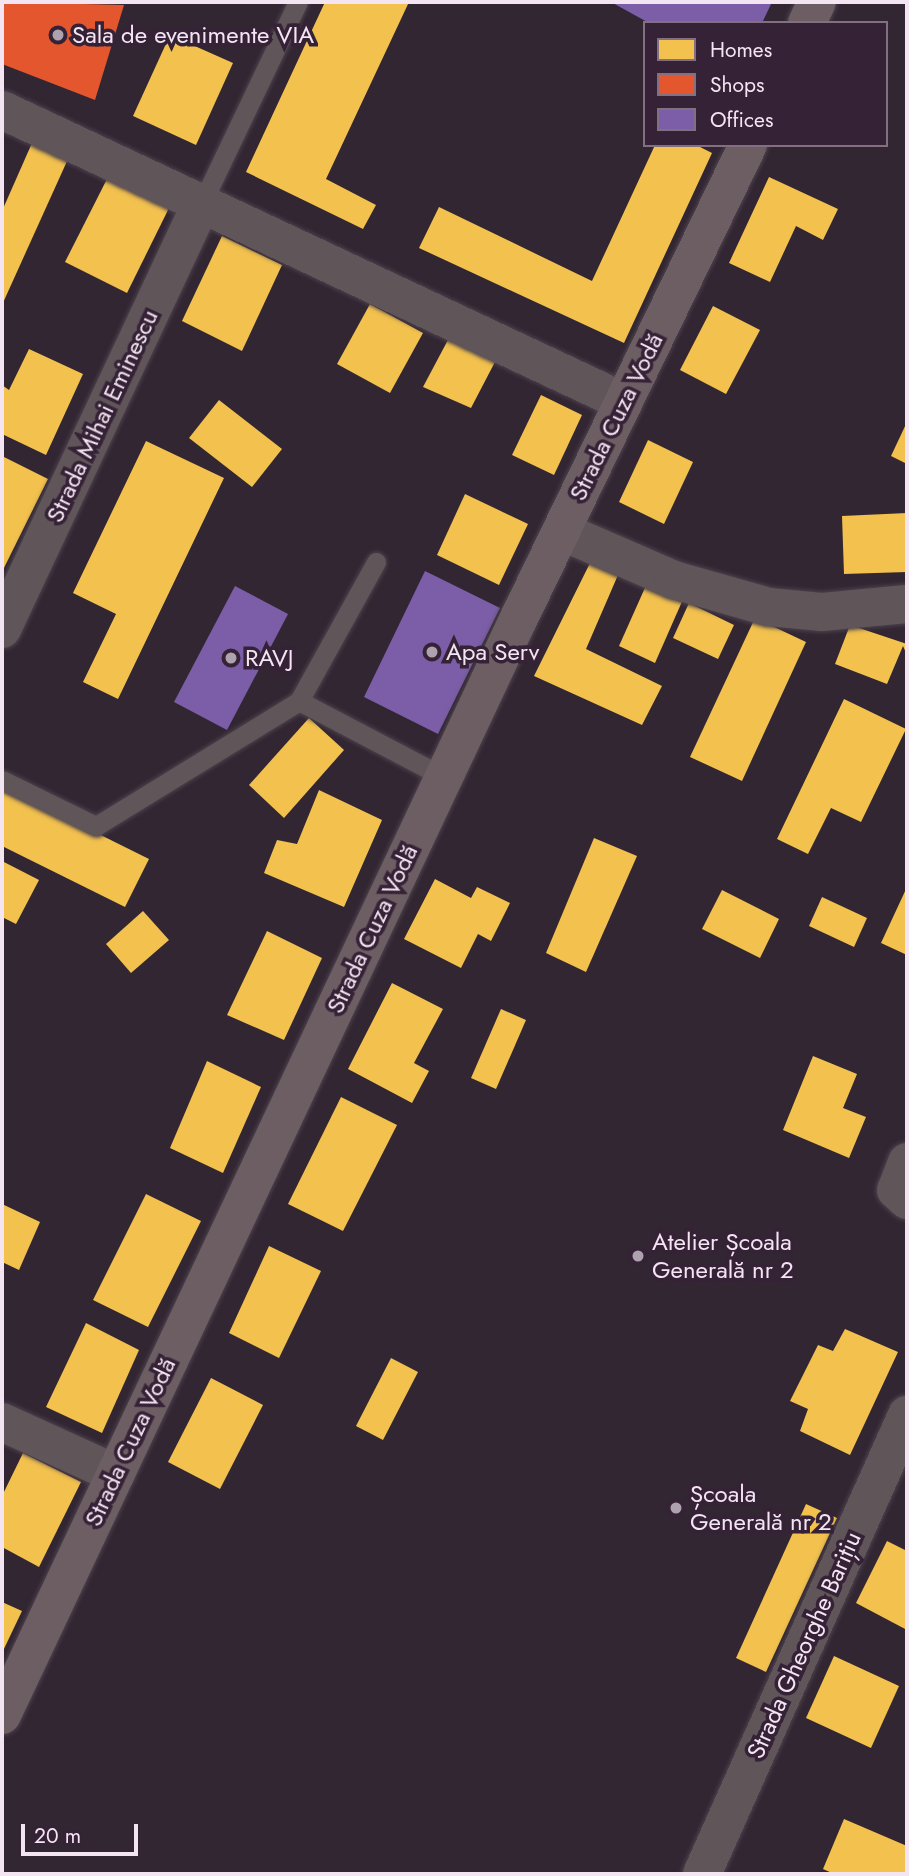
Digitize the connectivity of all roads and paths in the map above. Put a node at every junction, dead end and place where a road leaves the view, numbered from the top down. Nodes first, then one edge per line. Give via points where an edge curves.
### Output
1 (298, 2) edge
2 (817, 2) edge
3 (808, 21) edge
4 (2, 110) edge
5 (747, 147) edge
6 (202, 203) junction
7 (624, 402) junction
8 (561, 531) junction
9 (376, 562) dead end
10 (907, 604) edge
11 (2, 629) edge
12 (299, 701) junction
13 (444, 778) junction
14 (2, 780) edge
15 (907, 1162) edge
16 (907, 1200) edge
17 (907, 1415) edge
18 (2, 1422) edge
19 (116, 1474) junction
20 (2, 1715) edge
21 (708, 1872) edge

1 - 6 lane
2 - 3 main road
4 - 6 street
5 - 7 main road, Strada Cuza Vodă
6 - 7 street
6 - 11 street, Strada Mihai Eminescu
7 - 8 main road, Strada Cuza Vodă
8 - 10 street via 674,580 769,607 822,612
8 - 13 main road, Strada Cuza Vodă
9 - 12 lane
12 - 13 lane
12 - 14 lane via 96,826
13 - 19 main road, Strada Cuza Vodă
15 - 16 street via 896,1190
17 - 21 street, Strada Gheorghe Barițiu
18 - 19 street
19 - 20 main road, Strada Cuza Vodă

